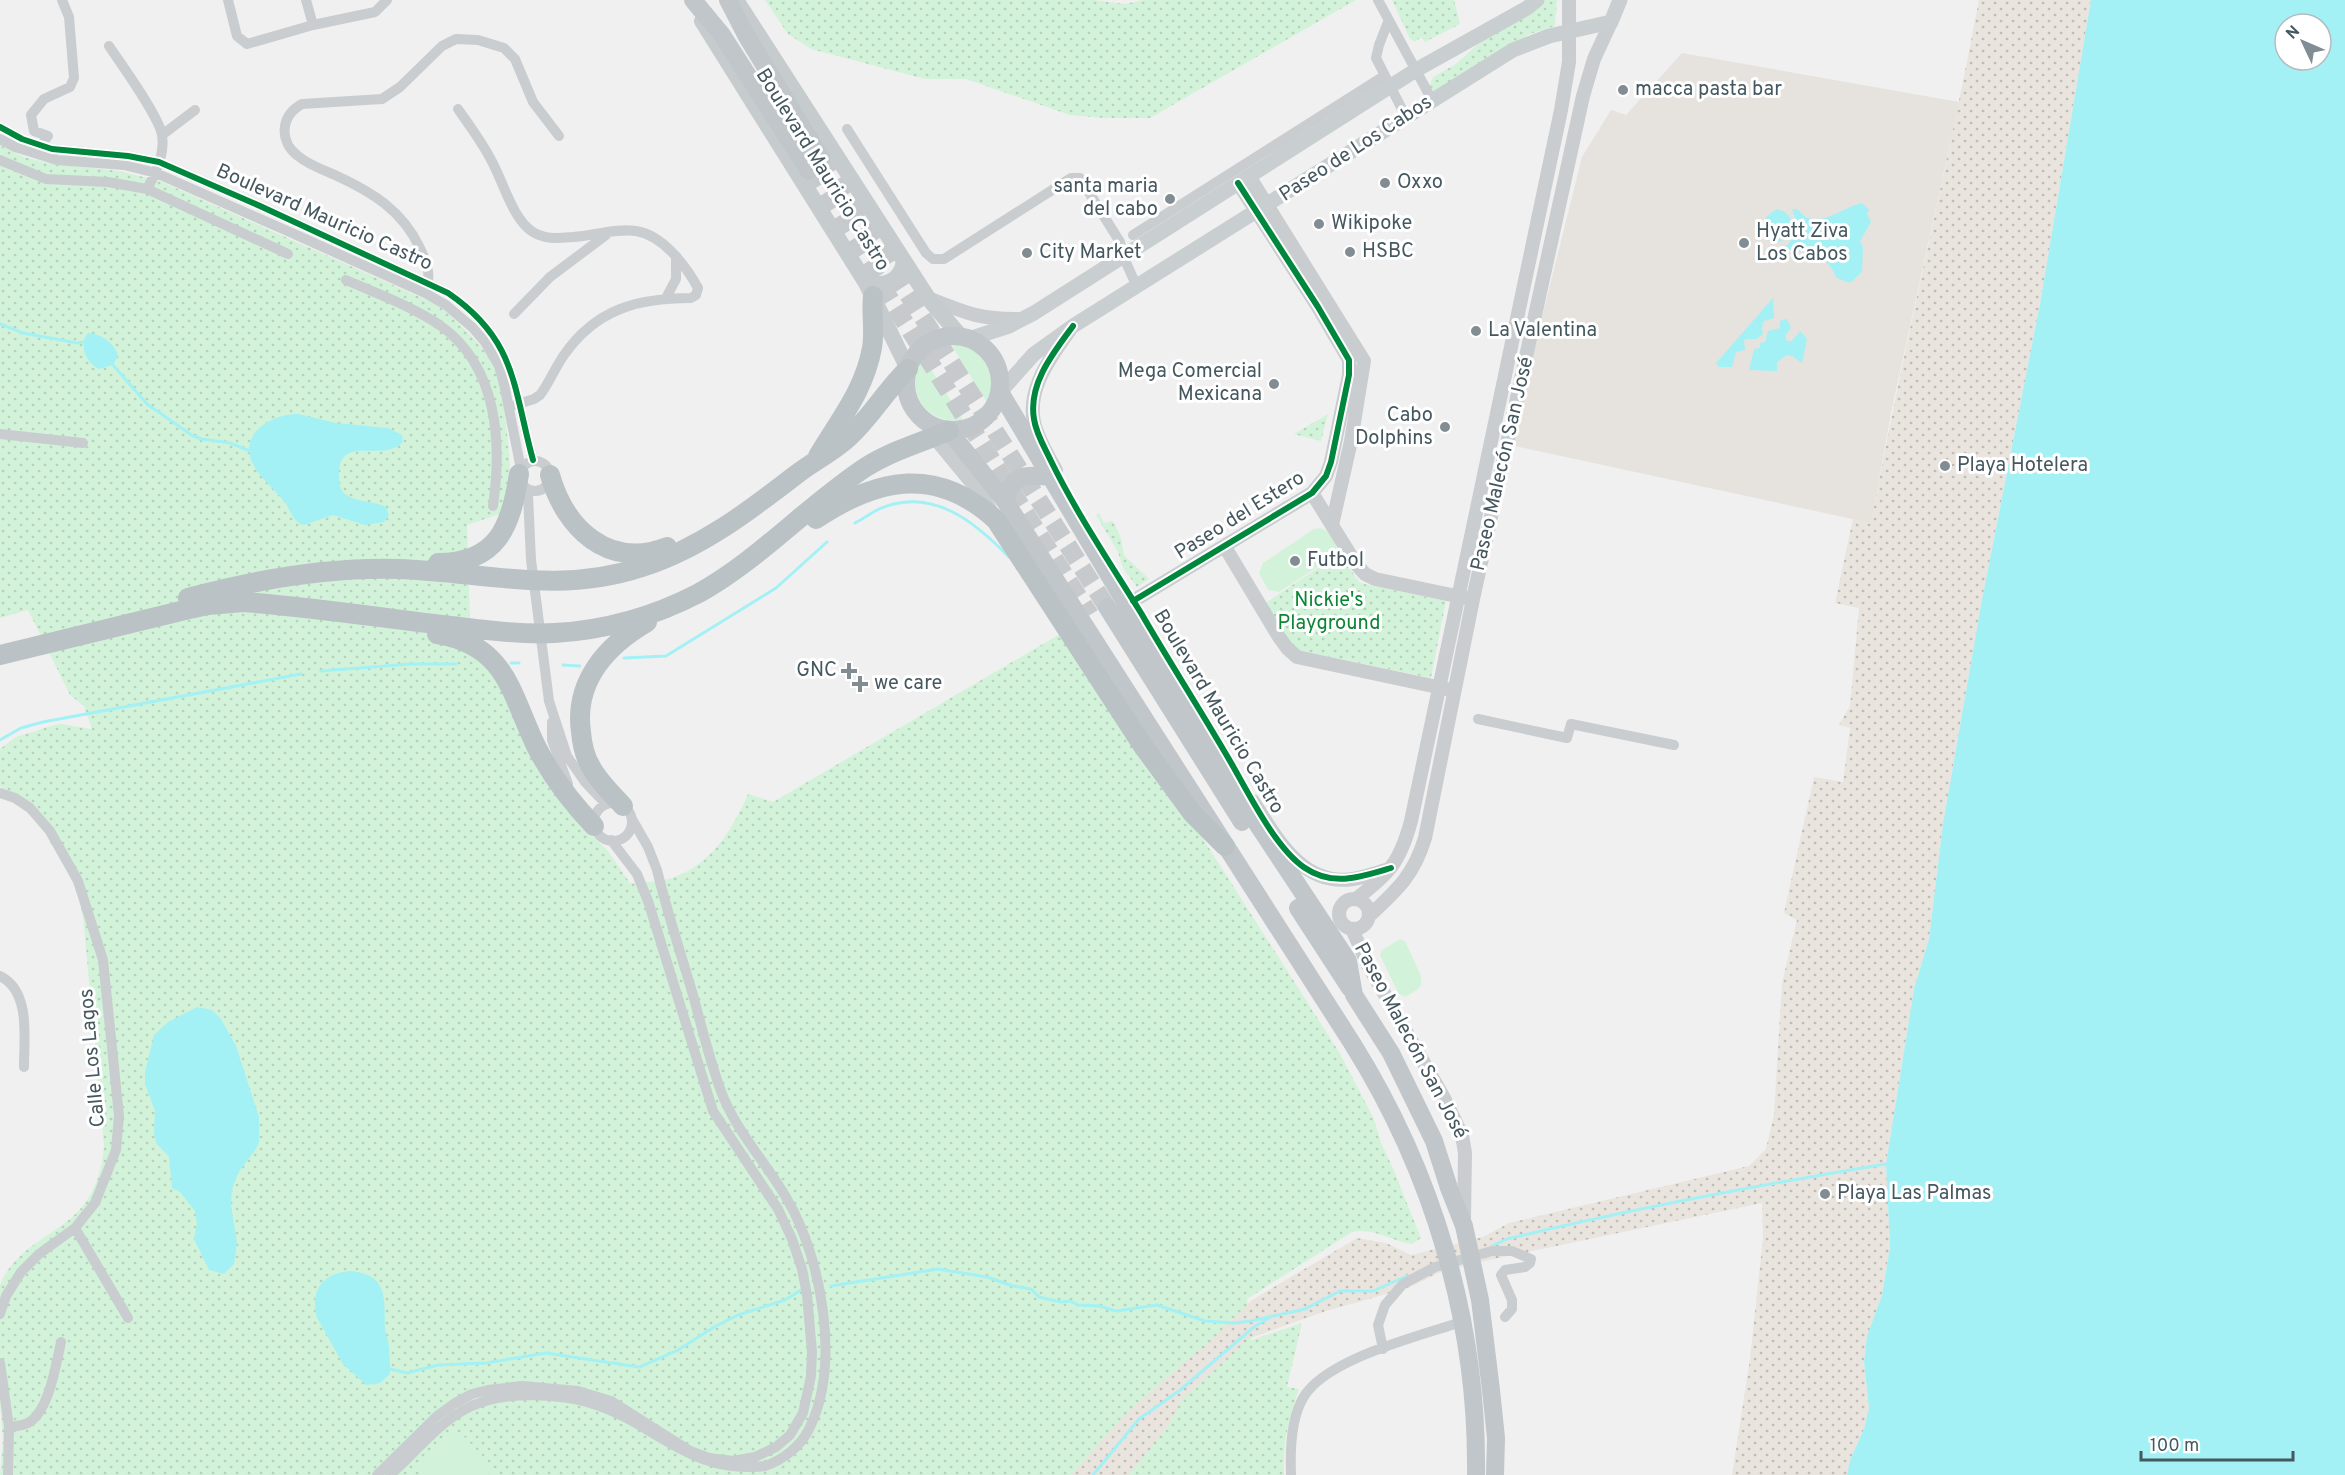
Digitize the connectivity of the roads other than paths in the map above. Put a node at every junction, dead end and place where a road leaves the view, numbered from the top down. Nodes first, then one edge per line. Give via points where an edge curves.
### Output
1 (62, 0) edge
2 (228, 0) edge
3 (306, 0) edge
4 (387, 0) edge
5 (691, 0) edge
6 (728, 0) edge
7 (736, 0) edge
8 (1378, 0) edge
9 (1537, 0) edge
10 (1569, 0) edge
11 (1620, 0) edge
12 (1388, 22) junction
13 (1611, 22) junction
14 (313, 26) junction
15 (1570, 30) junction
16 (109, 46) dead end
17 (1416, 70) junction
18 (1387, 81) junction
19 (1432, 100) junction
20 (458, 109) dead end
21 (195, 110) dead end
22 (1406, 117) junction
23 (0, 127) edge
24 (847, 129) dead end
25 (162, 135) junction
26 (559, 136) dead end
27 (0, 139) edge
28 (40, 151) junction
29 (0, 160) edge
30 (158, 168) junction
31 (1243, 180) junction
32 (147, 189) junction
33 (1262, 209) junction
34 (609, 233) junction
35 (1132, 235) dead end
36 (288, 254) dead end
37 (676, 257) junction
38 (1124, 258) junction
39 (904, 261) junction
40 (346, 280) dead end
41 (1137, 287) junction
42 (427, 288) junction
43 (869, 290) junction
44 (666, 298) junction
45 (928, 298) junction
46 (1323, 304) junction
47 (514, 314) dead end
48 (1024, 319) junction
49 (1073, 326) junction
50 (965, 338) junction
51 (504, 365) junction
52 (908, 369) junction
53 (481, 372) junction
54 (1000, 392) junction
55 (514, 405) junction
56 (1496, 418) junction
57 (1513, 422) junction
58 (0, 434) edge
59 (942, 434) junction
60 (83, 443) dead end
61 (1335, 444) junction
62 (1350, 446) junction
63 (813, 463) junction
64 (525, 473) junction
65 (1049, 477) junction
66 (549, 480) junction
67 (1311, 493) junction
68 (1005, 501) junction
69 (493, 506) dead end
70 (743, 514) junction
71 (529, 520) junction
72 (996, 520) junction
73 (1332, 525) junction
74 (1225, 547) junction
75 (764, 548) junction
76 (1458, 596) junction
77 (1473, 599) junction
78 (1133, 601) junction
79 (679, 603) junction
80 (147, 614) junction
81 (0, 646) edge
82 (0, 655) edge
83 (1439, 688) junction
84 (1455, 690) junction
85 (552, 712) junction
86 (1478, 719) dead end
87 (1674, 745) dead end
88 (1229, 759) junction
89 (0, 794) edge
90 (620, 810) junction
91 (595, 821) junction
92 (1258, 825) junction
93 (611, 840) junction
94 (1225, 846) junction
95 (1391, 868) junction
96 (1356, 899) junction
97 (1369, 916) junction
98 (1352, 929) junction
99 (676, 938) junction
100 (662, 942) junction
101 (0, 976) edge
102 (1354, 995) junction
103 (1326, 1002) junction
104 (24, 1067) dead end
105 (75, 1228) junction
106 (1465, 1234) junction
107 (0, 1314) edge
108 (1504, 1317) dead end
109 (128, 1318) dead end
110 (1464, 1321) junction
111 (61, 1342) dead end
112 (1383, 1349) junction
113 (0, 1363) edge
114 (530, 1391) junction
115 (9, 1427) junction
116 (790, 1435) junction
117 (798, 1445) junction
118 (704, 1463) junction
119 (8, 1475) edge
120 (377, 1475) edge
121 (390, 1475) edge
122 (1291, 1475) edge
123 (1476, 1475) edge
124 (1495, 1475) edge

1 - 28 street via 69,17 74,78 70,87 44,99 31,115 34,131 48,136
2 - 14 street via 237,36 247,44
3 - 14 street
4 - 14 street via 375,12
5 - 6 highway, Boulevard Mauricio Castro via 722,35 815,164
5 - 43 main road, Boulevard Mauricio Castro
7 - 39 main road, Boulevard Mauricio Castro
8 - 12 street
9 - 17 main road, Paseo de Los Cabos
10 - 15 street, Paseo Malecón San José
11 - 13 main road, Paseo Malecón San José
12 - 17 street
12 - 18 street via 1376,58
13 - 15 main road, Paseo de Los Cabos
13 - 57 street, Paseo Malecón San José via 1582,96
15 - 19 main road, Paseo de Los Cabos via 1513,50
15 - 56 street, Paseo Malecón San José via 1565,89
16 - 25 street
17 - 18 main road, Paseo de Los Cabos
17 - 19 street
18 - 22 street
18 - 31 main road, Paseo de Los Cabos
18 - 35 street
19 - 22 main road, Paseo de Los Cabos
20 - 34 street via 491,158 516,214 527,228 544,238 556,239
21 - 25 street
22 - 33 main road, Paseo de Los Cabos
23 - 28 street, Boulevard Mauricio Castro
24 - 38 street via 926,253 933,258 944,259 1074,178 1080,178 1088,188 1120,242
25 - 30 street
26 - 42 street via 533,102 515,59 504,48 478,40 456,39 442,46 382,99 302,105 291,112 284,136 289,149 303,160 371,193 394,210 423,254 429,274
27 - 28 street, Boulevard Mauricio Castro
28 - 30 street, Boulevard Mauricio Castro via 128,156
29 - 32 street via 46,179 108,182
30 - 32 street
30 - 42 street, Boulevard Mauricio Castro
31 - 33 street, Paseo del Estero
31 - 38 main road, Paseo de Los Cabos
32 - 36 street
33 - 41 main road, Paseo de Los Cabos
33 - 46 street, Paseo del Estero
34 - 37 street via 646,234
34 - 47 street via 558,270
37 - 44 street via 676,279
37 - 44 street via 698,291 691,298
38 - 41 street
38 - 48 main road, Paseo de Los Cabos
39 - 43 main road via 898,275
39 - 45 main road, Boulevard Mauricio Castro
40 - 53 street via 437,323 463,346
41 - 49 main road, Paseo de Los Cabos
42 - 51 street, Boulevard Mauricio Castro via 473,328
43 - 52 main road, Boulevard Mauricio Castro
43 - 63 highway via 873,341 861,388
44 - 55 street via 630,304 604,316 566,353 540,395
45 - 48 street via 972,315
45 - 50 main road, Boulevard Mauricio Castro
46 - 61 street, Paseo del Estero via 1350,367
46 - 62 street, Paseo del Estero via 1364,361
48 - 50 main road, Paseo de Los Cabos
49 - 54 main road, Paseo de Los Cabos via 1034,354
49 - 78 street via 1048,361 1036,388 1034,421 1068,495
50 - 52 highway via 944,337 929,343 916,354
50 - 54 highway via 984,347 994,360 1000,375
51 - 53 street
51 - 55 street, Boulevard Mauricio Castro
52 - 59 highway via 907,396 914,411
52 - 63 highway via 848,438
53 - 69 street via 496,436
54 - 59 highway via 983,420
54 - 65 highway, Boulevard Mauricio Castro
55 - 64 street, Boulevard Mauricio Castro
56 - 57 street
56 - 76 street, Paseo Malecón San José
57 - 77 street, Paseo Malecón San José
58 - 60 street
59 - 68 highway, Boulevard Mauricio Castro
59 - 72 street
59 - 75 highway via 867,467
61 - 62 street
61 - 67 street, Paseo del Estero via 1326,476
62 - 73 street, Paseo del Estero
63 - 70 highway
64 - 66 street via 545,464
64 - 66 street via 537,492
64 - 71 street, Boulevard Mauricio Castro
64 - 80 highway via 506,525 488,548 467,561 358,561 275,569 211,584
65 - 68 highway via 1019,477
65 - 92 highway, Boulevard Mauricio Castro
66 - 70 highway via 577,527 599,544 624,553 662,549
66 - 71 street via 535,501
67 - 73 street
67 - 74 street, Paseo del Estero
68 - 94 highway, Boulevard Mauricio Castro
70 - 80 highway via 668,558 599,578 550,582 401,570 339,570 248,582
71 - 85 street, Boulevard Mauricio Castro via 541,651
72 - 75 highway via 964,495 948,488 931,484 892,485 837,506
72 - 94 highway via 1143,746 1192,814
73 - 76 street via 1356,564 1371,577
74 - 78 street, Paseo del Estero
74 - 83 street via 1279,637 1297,657
75 - 79 highway via 726,577
76 - 77 street
76 - 83 street, Paseo Malecón San José
77 - 84 street, Paseo Malecón San José
78 - 88 street
79 - 80 highway via 641,618 556,633 459,627 243,602
79 - 90 highway via 630,632 608,651 592,671 580,704 579,723 589,764
80 - 81 highway
80 - 82 highway
80 - 91 highway via 256,612 436,634 470,644 508,680 548,767 564,792
83 - 84 street
83 - 95 street, Paseo Malecón San José via 1408,832
84 - 97 street, Paseo Malecón San José via 1419,856 1406,881
85 - 90 street via 567,756 585,782
85 - 91 street via 552,740 561,769
86 - 87 street via 1567,738 1571,724
88 - 92 highway
88 - 95 street via 1277,838 1294,859 1316,874 1353,879
89 - 105 street, Calle Los Lagos via 30,808 50,831 78,881 103,960 118,1132 106,1180 95,1203
90 - 91 street via 599,808
90 - 93 street via 630,830 622,838
90 - 99 street via 648,847
91 - 93 street via 600,836
92 - 102 highway, Boulevard Mauricio Castro via 1348,961
93 - 100 street via 637,874
94 - 103 highway, Boulevard Mauricio Castro
95 - 96 street, Paseo Malecón San José
96 - 97 street via 1366,904
96 - 98 street via 1345,902 1339,912 1342,923
97 - 98 street via 1364,926
98 - 106 street, Paseo Malecón San José via 1368,966 1462,1135 1466,1152
99 - 100 street
99 - 117 street via 722,1092 740,1128 796,1215 814,1264 824,1319 824,1373 817,1411
100 - 116 street via 712,1112 778,1209 802,1269 809,1315 811,1376 803,1413
101 - 104 street via 9,980 21,1003
102 - 103 highway, Boulevard Mauricio Castro via 1099,611 1300,939
102 - 106 highway, Boulevard Mauricio Castro via 1391,1053 1434,1141
103 - 110 highway, Boulevard Mauricio Castro via 1397,1122 1446,1248
105 - 107 street, Calle Los Lagos via 21,1272
105 - 109 street
106 - 124 highway, Boulevard Mauricio Castro via 1488,1349 1496,1438
108 - 112 street via 1512,1309 1512,1300 1501,1275 1505,1270 1526,1267 1531,1259 1512,1251 1492,1251 1435,1266 1402,1284 1385,1305 1378,1324
110 - 112 street
110 - 123 highway, Boulevard Mauricio Castro via 1474,1402
111 - 115 street via 39,1414 27,1423
112 - 122 street via 1350,1360 1328,1373 1303,1398 1292,1441
113 - 115 street
114 - 118 street via 589,1403 620,1415 692,1464
114 - 120 street via 488,1390 455,1403
114 - 121 street via 483,1402 452,1416
115 - 119 street
116 - 117 street
116 - 118 street via 755,1457
117 - 118 street via 774,1463 752,1471 712,1472

